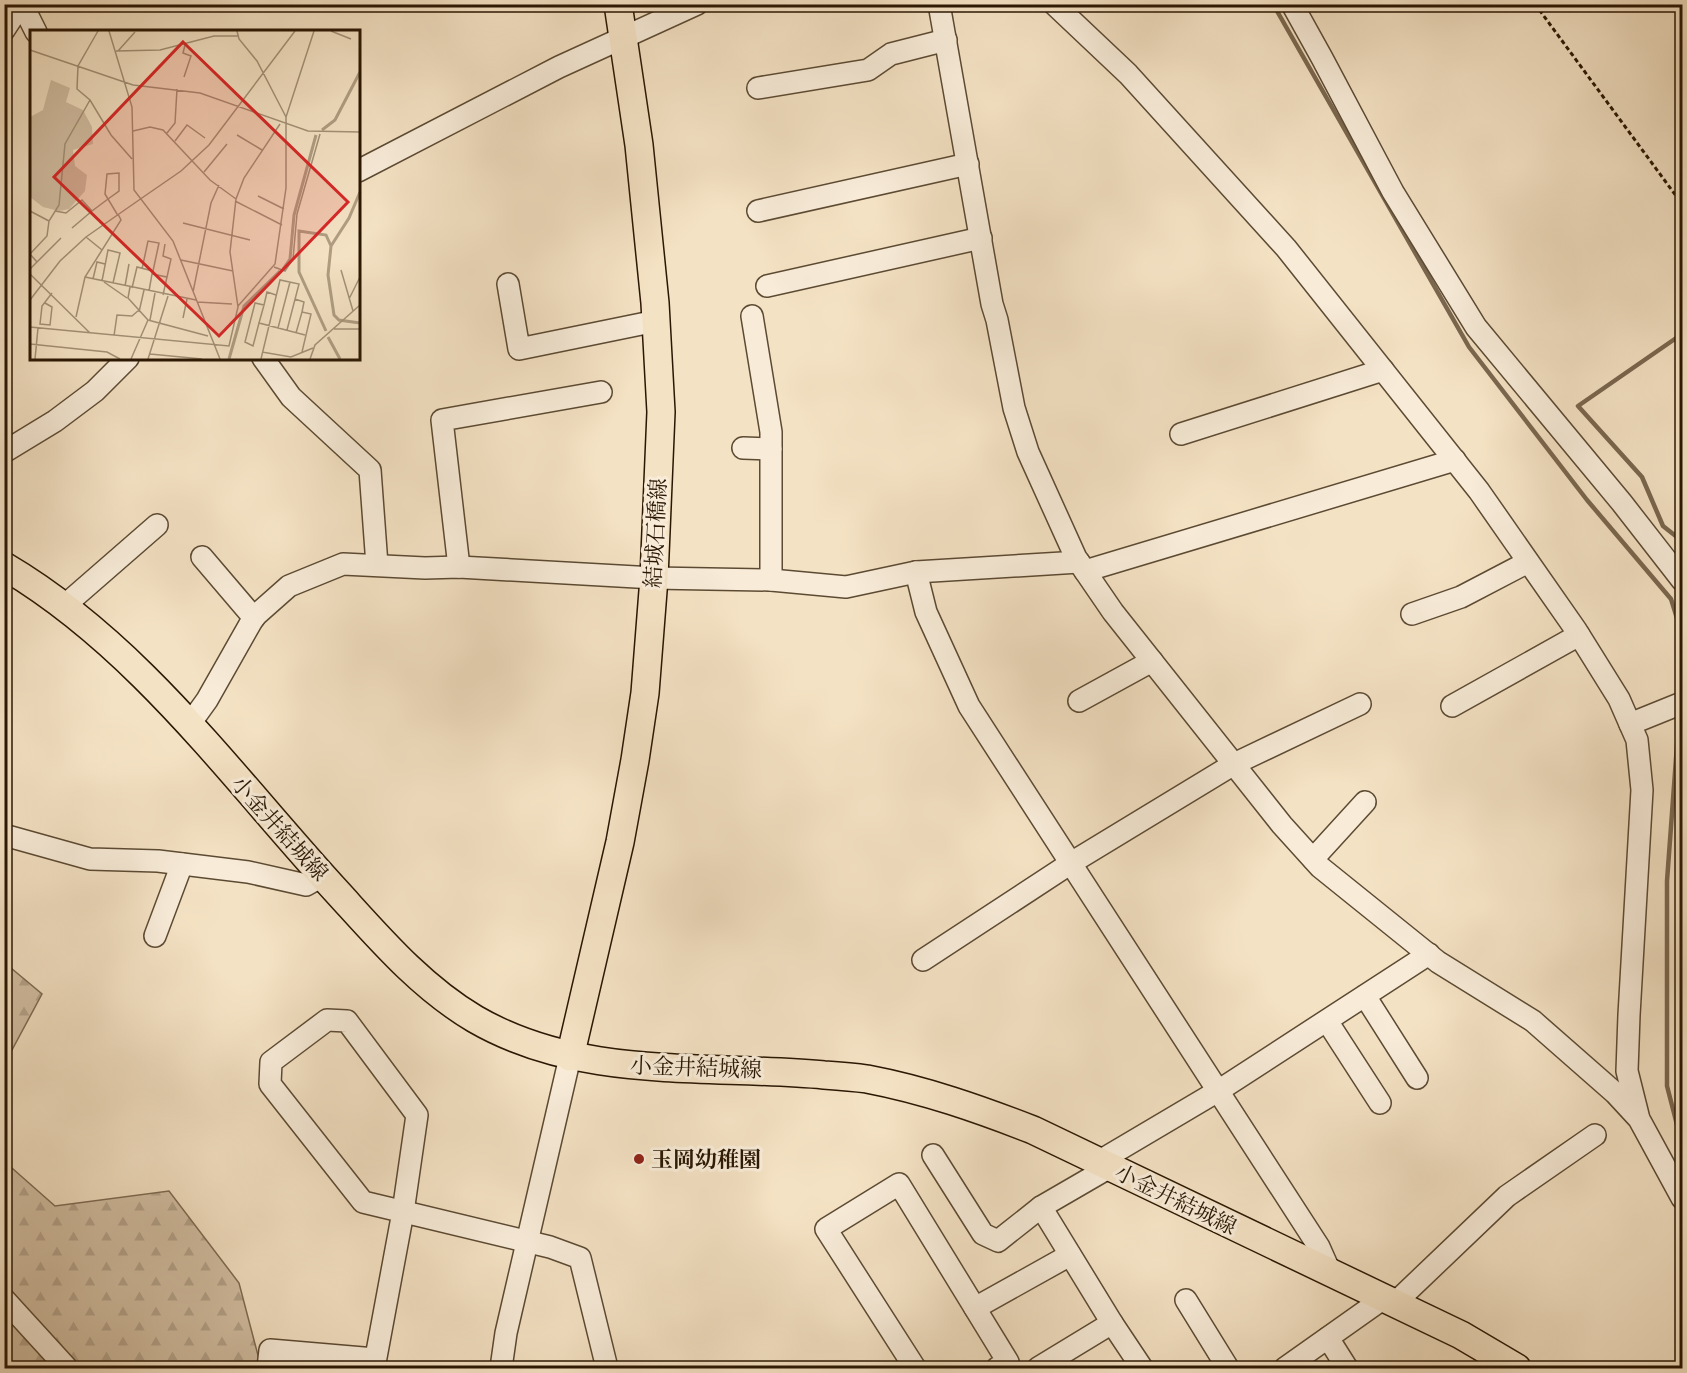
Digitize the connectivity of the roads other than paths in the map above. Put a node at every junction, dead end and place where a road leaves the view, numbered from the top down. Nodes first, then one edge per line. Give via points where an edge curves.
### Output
1 (22, 4) edge
2 (618, 4) edge
3 (697, 4) edge
4 (939, 4) edge
5 (1054, 4) edge
6 (1292, 4) edge
7 (4, 30) edge
8 (35, 30) edge
9 (622, 39) junction
10 (946, 40) junction
11 (758, 88) dead end
12 (968, 164) junction
13 (360, 170) edge
14 (758, 211) dead end
15 (981, 238) junction
16 (508, 284) dead end
17 (767, 286) dead end
18 (752, 316) dead end
19 (656, 321) junction
20 (126, 360) edge
21 (264, 360) edge
22 (1383, 370) junction
23 (601, 392) dead end
24 (1181, 434) dead end
25 (743, 448) dead end
26 (771, 449) junction
27 (4, 452) edge
28 (1455, 460) junction
29 (157, 525) dead end
30 (202, 557) dead end
31 (1528, 562) junction
32 (4, 566) edge
33 (377, 566) junction
34 (1082, 566) junction
35 (459, 567) junction
36 (916, 572) junction
37 (654, 578) junction
38 (771, 580) junction
39 (1683, 580) edge
40 (64, 606) junction
41 (1412, 614) dead end
42 (254, 618) junction
43 (1579, 635) junction
44 (1152, 661) junction
45 (1079, 701) dead end
46 (1683, 703) edge
47 (1360, 704) dead end
48 (1452, 706) dead end
49 (1630, 724) junction
50 (189, 725) junction
51 (1234, 764) junction
52 (1365, 802) dead end
53 (4, 835) edge
54 (1313, 859) junction
55 (1071, 863) junction
56 (182, 864) junction
57 (322, 876) junction
58 (155, 936) dead end
59 (1429, 954) junction
60 (923, 960) dead end
61 (1365, 996) junction
62 (1327, 1021) junction
63 (570, 1057) junction
64 (1417, 1078) dead end
65 (1218, 1091) junction
66 (1380, 1103) dead end
67 (1639, 1119) junction
68 (1595, 1135) dead end
69 (933, 1155) dead end
70 (1104, 1165) junction
71 (1683, 1198) edge
72 (1041, 1207) junction
73 (404, 1212) junction
74 (527, 1242) junction
75 (1070, 1255) junction
76 (1331, 1274) junction
77 (4, 1299) edge
78 (1186, 1300) dead end
79 (1390, 1301) junction
80 (975, 1308) junction
81 (1112, 1323) junction
82 (1328, 1338) junction
83 (375, 1364) edge
84 (67, 1368) edge
85 (268, 1368) edge
86 (501, 1368) edge
87 (607, 1368) edge
88 (915, 1368) edge
89 (997, 1368) edge
90 (1038, 1368) edge
91 (1142, 1368) edge
92 (1228, 1368) edge
93 (1285, 1368) edge
94 (1347, 1368) edge
95 (1517, 1368) edge

1 - 7 street
1 - 8 street
2 - 9 main road, 結城石橋線
3 - 9 street
4 - 10 street
5 - 22 street via 1185,135 1286,248
6 - 39 street via 1393,192 1476,327
9 - 13 street
9 - 19 main road, 結城石橋線 via 639,146
10 - 11 street via 891,54 868,70
10 - 12 street
12 - 14 street
12 - 15 street
15 - 17 street
15 - 34 street via 1014,408 1028,452
16 - 19 street via 519,349
18 - 26 street
19 - 37 main road, 結城石橋線 via 661,412
20 - 27 street via 95,391
21 - 33 street via 291,397 370,470
22 - 24 street
22 - 28 street
23 - 35 street via 442,420
25 - 26 street
26 - 38 street
28 - 31 street
28 - 34 street
29 - 40 street
30 - 42 street
31 - 41 street via 1461,597
31 - 43 street
32 - 40 main road, 小金井結城線
33 - 35 street
33 - 42 street via 343,564 290,586
34 - 36 street
34 - 44 street
35 - 37 street
36 - 38 street via 846,587
36 - 55 street via 926,612 969,706
37 - 38 street
37 - 63 main road, 結城石橋線 via 645,693 635,759 620,842
40 - 50 main road, 小金井結城線 via 134,666
42 - 50 street
43 - 48 street
43 - 49 street
44 - 45 street
44 - 51 street
46 - 49 street
47 - 51 street
49 - 67 street via 1637,741 1642,790 1627,1071
50 - 57 main road, 小金井結城線
51 - 54 street
51 - 55 street
52 - 54 street
53 - 56 street via 90,859
54 - 59 street
55 - 60 street
55 - 65 street
56 - 57 street via 248,872 306,885
56 - 58 street
57 - 63 main road, 小金井結城線 via 401,962 442,997 496,1030
59 - 61 street
59 - 67 street via 1533,1021 1615,1092
61 - 62 street
61 - 64 street
62 - 65 street
62 - 66 street
63 - 70 main road, 小金井結城線 via 673,1069 777,1070 866,1079 960,1102 1033,1130
63 - 74 street
65 - 70 street
65 - 76 street via 1318,1247
67 - 71 street
68 - 79 street via 1507,1196
69 - 72 street via 983,1234 998,1241
70 - 72 street
70 - 76 main road, 小金井結城線
72 - 75 street
73 - 73 street via 363,1202 270,1084 271,1062 327,1020 347,1021 417,1115
73 - 74 street
73 - 83 street
74 - 86 street
74 - 87 street via 580,1258
75 - 80 street
75 - 81 street
76 - 79 main road, 小金井結城線
77 - 84 street
78 - 92 street
79 - 82 street
79 - 95 main road, 小金井結城線 via 1461,1335
80 - 88 street via 899,1184 826,1229
80 - 89 street via 1008,1362
81 - 90 street
81 - 91 street
82 - 93 street
82 - 94 street
83 - 85 street via 270,1350

